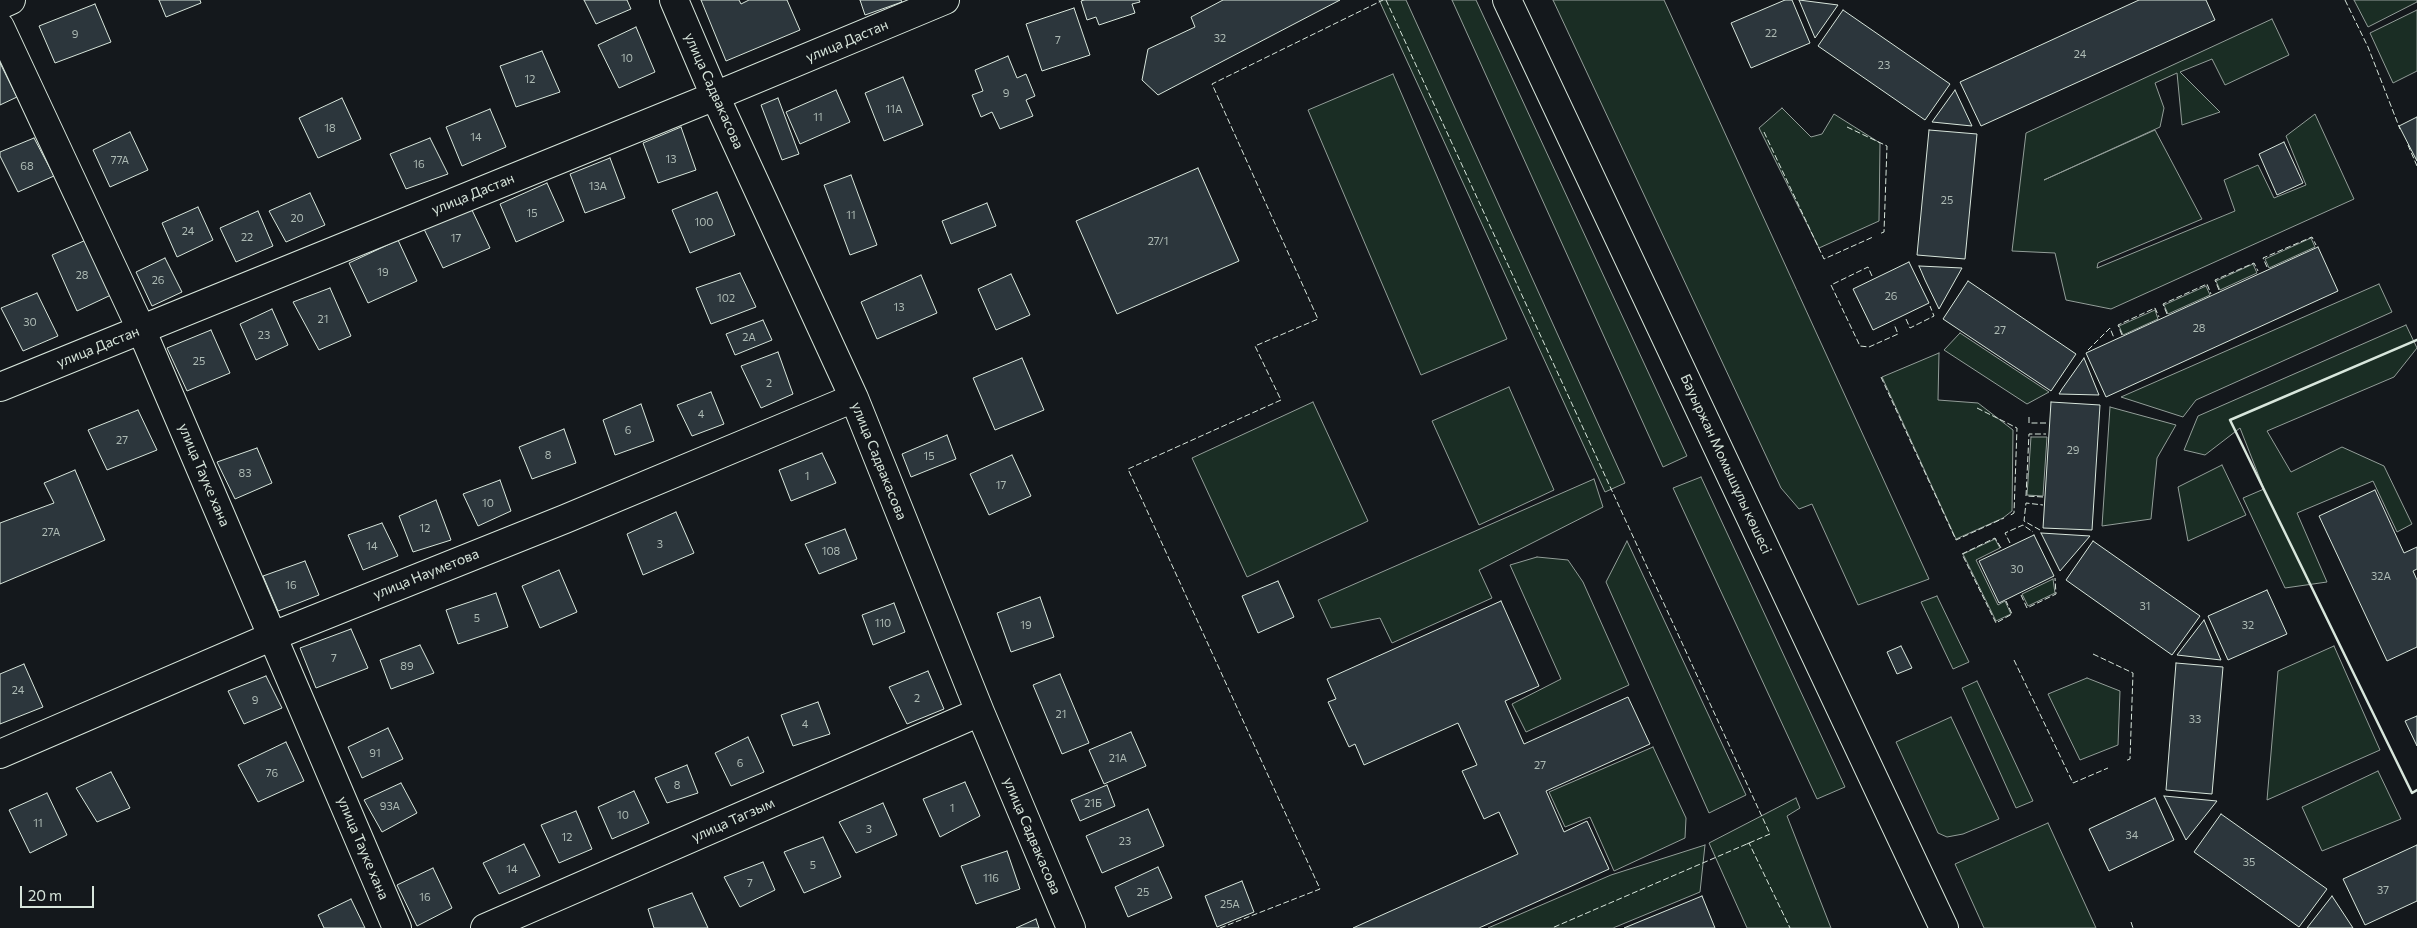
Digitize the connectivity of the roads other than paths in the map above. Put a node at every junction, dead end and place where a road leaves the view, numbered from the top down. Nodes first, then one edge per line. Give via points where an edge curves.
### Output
1 (10, 0) edge
2 (674, 0) edge
3 (945, 0) edge
4 (1507, 0) edge
5 (0, 5) edge
6 (0, 27) edge
7 (715, 96) junction
8 (141, 329) junction
9 (0, 387) edge
10 (854, 398) junction
11 (273, 636) junction
12 (980, 712) junction
13 (0, 754) edge
14 (397, 928) edge
15 (485, 928) edge
16 (1071, 928) edge
17 (1944, 928) edge

1 - 5 street
2 - 7 street, улица Садвакасова
3 - 7 street, улица Дастан
4 - 17 street, Бауыржан Момышұлы көшесі
6 - 8 street, улица Тауке хана
7 - 8 street, улица Дастан
7 - 10 street, улица Садвакасова
8 - 9 street, улица Дастан
8 - 11 street, улица Тауке хана
10 - 11 street, улица Науметова
10 - 12 street, улица Садвакасова
11 - 13 street, улица Науметова
11 - 14 street, улица Тауке хана
12 - 15 street, улица Тагзым
12 - 16 street, улица Садвакасова

